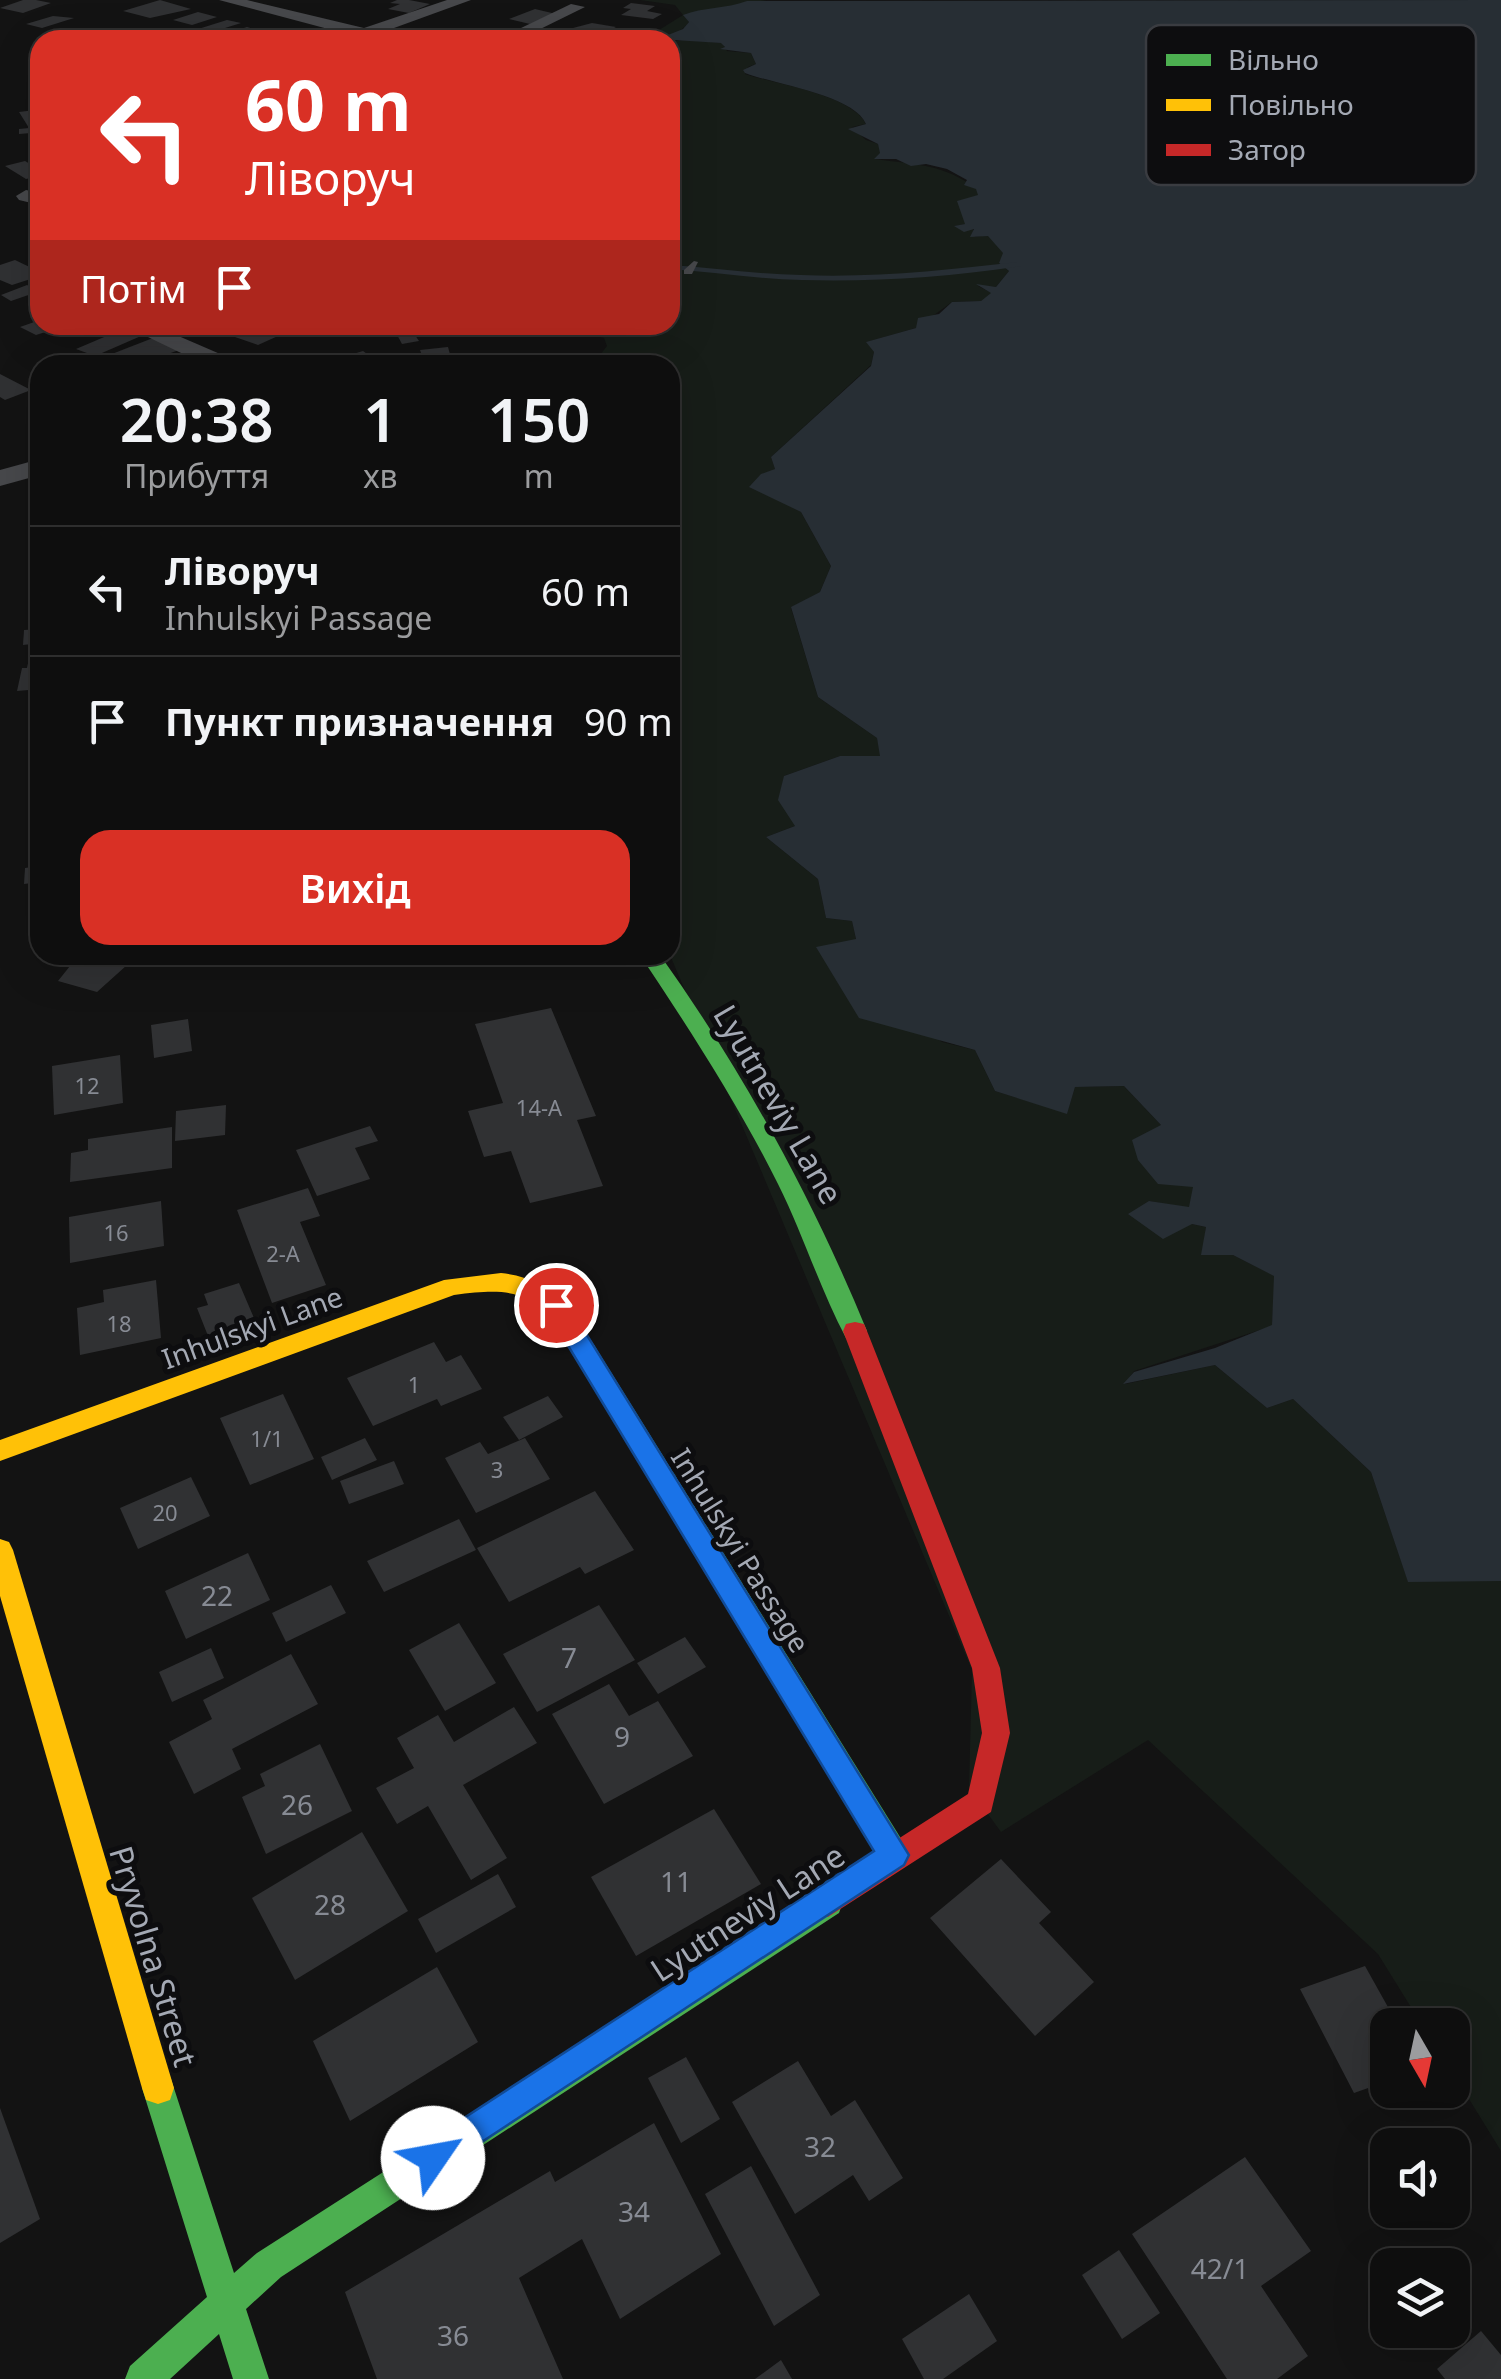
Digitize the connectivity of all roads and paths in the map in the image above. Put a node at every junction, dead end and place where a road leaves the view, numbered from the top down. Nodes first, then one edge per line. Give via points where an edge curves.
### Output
1 (227, 0) edge
2 (464, 0) edge
3 (577, 7) dead end
4 (331, 30) edge
5 (376, 30) edge
6 (526, 30) edge
7 (157, 335) edge
8 (203, 355) edge
9 (30, 470) edge
10 (0, 478) edge
11 (656, 965) edge
12 (529, 1284) joint
13 (0, 1451) edge
14 (0, 1550) edge
15 (894, 1855) junction
16 (224, 2306) junction
17 (143, 2379) edge
18 (251, 2379) edge

1 - 4 street
2 - 5 street
3 - 6 street
7 - 8 street
9 - 10 street
11 - 15 street, Lyutneviy Lane via 800,1196 986,1668 996,1732 981,1802
12 - 13 street, Inhulskyi Lane via 501,1279 452,1286
12 - 15 street, Inhulskyi Passage via 556,1305
14 - 16 street, Pryvolna Street via 20,1636
15 - 16 street, Lyutneviy Lane via 269,2265
16 - 17 street, Lyutneviy Lane
16 - 18 street, Pryvolna Street

